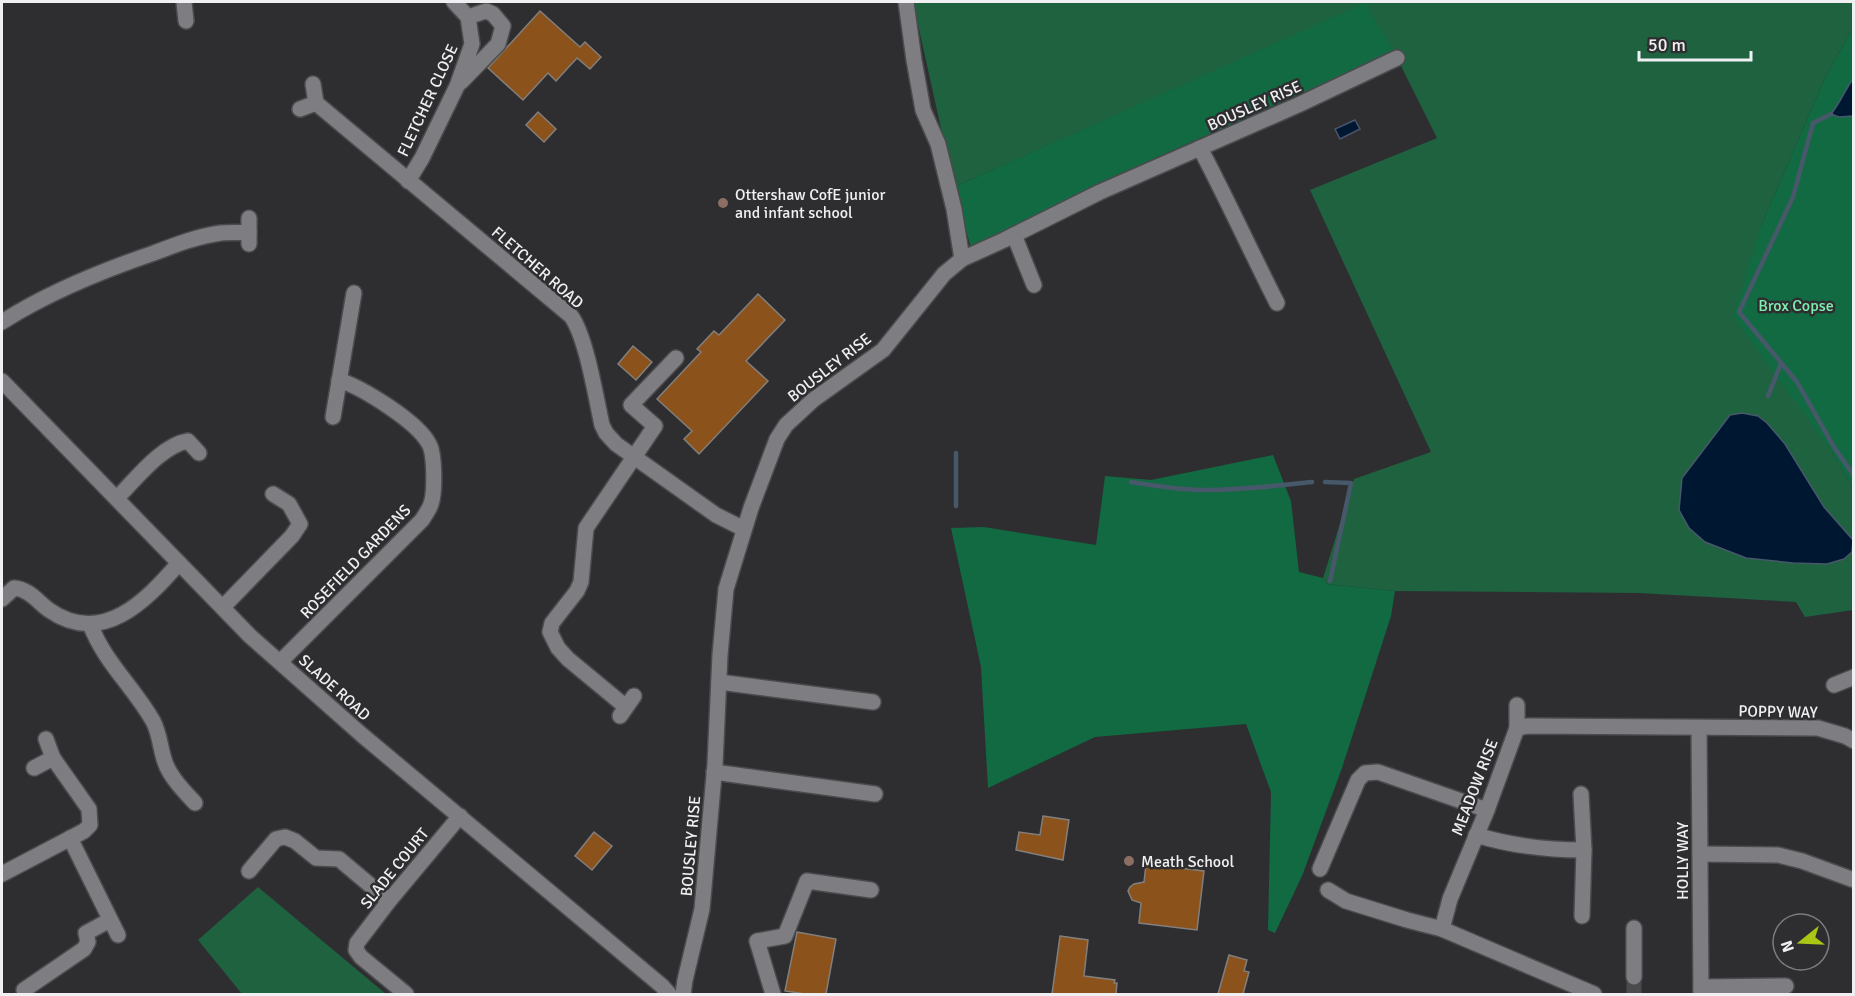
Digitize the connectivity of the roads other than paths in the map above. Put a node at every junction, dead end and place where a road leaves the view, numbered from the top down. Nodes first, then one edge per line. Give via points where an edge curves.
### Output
1 (184, 2) edge
2 (454, 2) edge
3 (906, 2) edge
4 (468, 17) junction
5 (186, 21) dead end
6 (1397, 58) dead end
7 (313, 84) dead end
8 (457, 86) junction
9 (315, 102) junction
10 (300, 109) dead end
11 (1200, 148) junction
12 (408, 181) junction
13 (249, 231) dead end
14 (1014, 235) junction
15 (963, 259) junction
16 (1034, 285) dead end
17 (354, 293) dead end
18 (1277, 303) dead end
19 (2, 322) edge
20 (676, 358) dead end
21 (339, 380) junction
22 (2, 381) edge
23 (333, 417) dead end
24 (199, 453) dead end
25 (634, 458) junction
26 (273, 494) dead end
27 (117, 498) junction
28 (744, 529) junction
29 (179, 563) junction
30 (2, 599) edge
31 (223, 607) junction
32 (90, 624) junction
33 (280, 662) junction
34 (1854, 677) edge
35 (719, 682) junction
36 (1834, 685) dead end
37 (873, 702) dead end
38 (1517, 705) dead end
39 (627, 706) dead end
40 (1517, 728) junction
41 (1699, 728) junction
42 (46, 739) dead end
43 (1854, 741) edge
44 (53, 758) junction
45 (34, 768) dead end
46 (714, 772) junction
47 (875, 794) dead end
48 (1581, 794) dead end
49 (195, 803) dead end
50 (1487, 810) junction
51 (460, 816) junction
52 (1476, 835) junction
53 (70, 838) junction
54 (1584, 850) junction
55 (1700, 854) junction
56 (1320, 869) dead end
57 (249, 871) dead end
58 (2, 874) edge
59 (1854, 880) edge
60 (871, 890) dead end
61 (1328, 890) dead end
62 (389, 901) junction
63 (1582, 916) dead end
64 (110, 920) junction
65 (1634, 928) dead end
66 (1442, 929) junction
67 (118, 935) dead end
68 (1634, 977) tunnel mouth
69 (1786, 986) dead end
70 (24, 990) dead end
71 (1701, 991) edge
72 (406, 994) edge
73 (669, 994) edge
74 (683, 994) edge
75 (772, 994) edge
76 (1594, 994) edge

1 - 5 street
2 - 4 street
3 - 15 street via 924,110 938,144
4 - 8 street, FLETCHER CLOSE via 472,44
4 - 8 street via 486,10 503,26 498,44
6 - 11 street, BOUSLEY RISE
7 - 9 street
8 - 12 street, FLETCHER CLOSE
9 - 10 street
9 - 12 street, FLETCHER ROAD
11 - 14 street, BOUSLEY RISE
11 - 18 street
12 - 25 street, FLETCHER ROAD via 571,316 582,341 602,425 616,444
13 - 19 street via 219,234 131,261 65,288
14 - 15 street, BOUSLEY RISE
14 - 16 street
15 - 28 street, BOUSLEY RISE via 944,274 883,350 813,400 786,425
17 - 21 street
20 - 25 street via 631,405 655,426
21 - 23 street
21 - 33 street, ROSEFIELD GARDENS via 383,402 429,444 433,457 432,502 422,520
22 - 27 street, SLADE ROAD
24 - 27 street via 188,441 177,442
25 - 28 street, FLETCHER ROAD via 716,515
25 - 39 street via 586,528 581,582 552,623 550,632 568,658
26 - 31 street via 288,504 300,525
27 - 29 street, SLADE ROAD
28 - 35 street, BOUSLEY RISE via 726,589
29 - 31 street, SLADE ROAD
29 - 32 street via 130,610 115,619
30 - 32 street via 14,588 22,588 65,618
31 - 33 street, SLADE ROAD
32 - 49 street via 103,652 155,725 166,765
33 - 51 street, SLADE ROAD
34 - 36 street
35 - 37 street
35 - 46 street, BOUSLEY RISE
38 - 40 street
40 - 41 street, MEADOW RISE
40 - 50 street, MEADOW RISE
41 - 43 street, POPPY WAY via 1818,728
41 - 55 street, HOLLY WAY
42 - 44 street
44 - 45 street
44 - 53 street via 89,809 90,825
46 - 47 street
46 - 74 street, BOUSLEY RISE via 702,909
48 - 54 street
50 - 52 street, MEADOW RISE
50 - 56 street via 1378,772 1365,774 1358,780
51 - 62 street, SLADE COURT
51 - 73 street, SLADE ROAD
52 - 54 street via 1519,846
52 - 66 street, MEADOW RISE
53 - 58 street
53 - 64 street
54 - 63 street
55 - 59 street via 1778,855
55 - 71 street, HOLLY WAY
57 - 62 street via 270,844 285,837 315,858 339,859
60 - 75 street via 807,881 785,936 757,941
61 - 66 street via 1346,901
62 - 72 street, SLADE COURT via 357,943 356,950
64 - 67 street
64 - 70 street via 86,933 88,942 84,950
65 - 68 street
66 - 76 street
69 - 71 street

